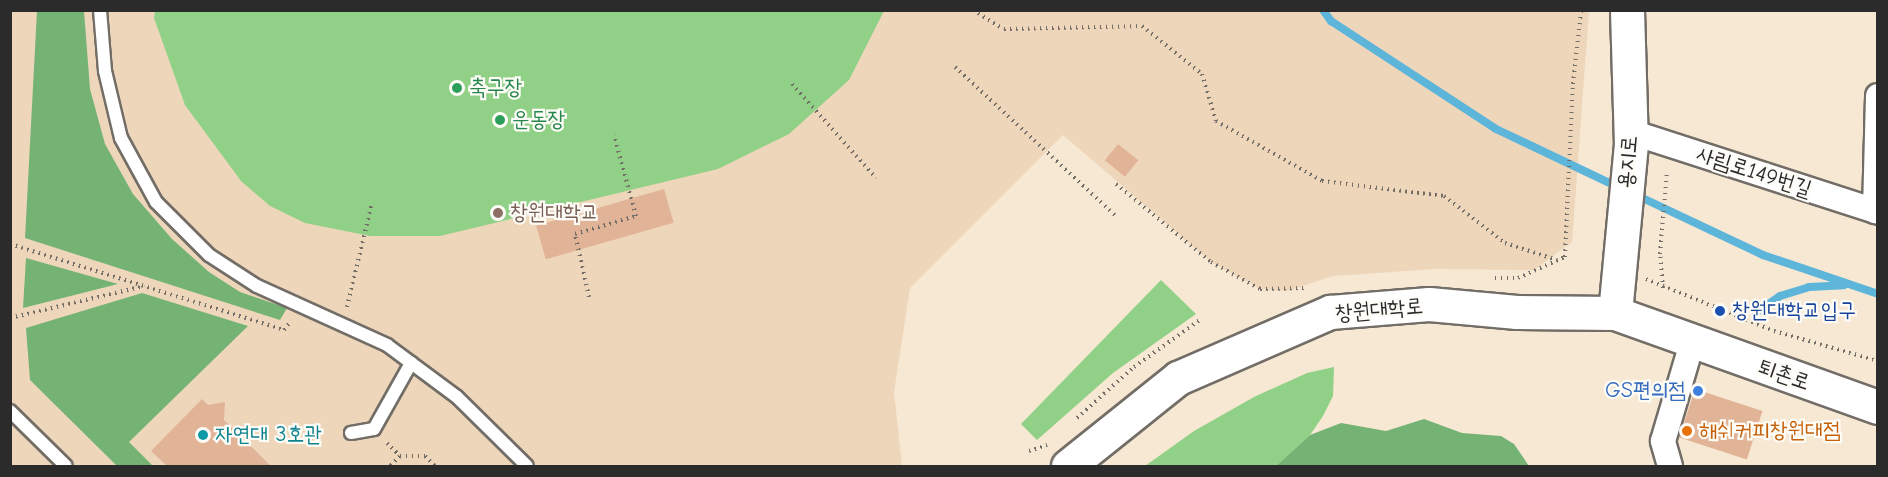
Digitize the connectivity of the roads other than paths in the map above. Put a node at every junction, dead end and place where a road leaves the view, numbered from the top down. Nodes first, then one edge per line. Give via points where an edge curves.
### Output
1 (100, 10) edge
2 (1627, 10) edge
3 (1878, 96) edge
4 (1631, 138) junction
5 (1876, 212) edge
6 (1615, 313) junction
7 (1692, 343) junction
8 (411, 363) junction
9 (1878, 406) edge
10 (10, 411) edge
11 (351, 433) dead end
12 (1061, 453) edge
13 (66, 466) edge
14 (527, 466) edge
15 (1670, 466) edge

1 - 8 lane via 105,71 121,138 156,202 208,255 257,286 387,345
2 - 4 street, 용지로
3 - 5 street
4 - 5 street, 사림로149번길
4 - 6 street, 용지로
6 - 7 street, 창원대학로
6 - 12 street, 창원대학로 via 1517,312 1429,304 1330,312 1178,378
7 - 9 street, 퇴촌로
7 - 15 street via 1663,441
8 - 11 lane via 374,429
8 - 14 lane via 457,397
10 - 13 lane

